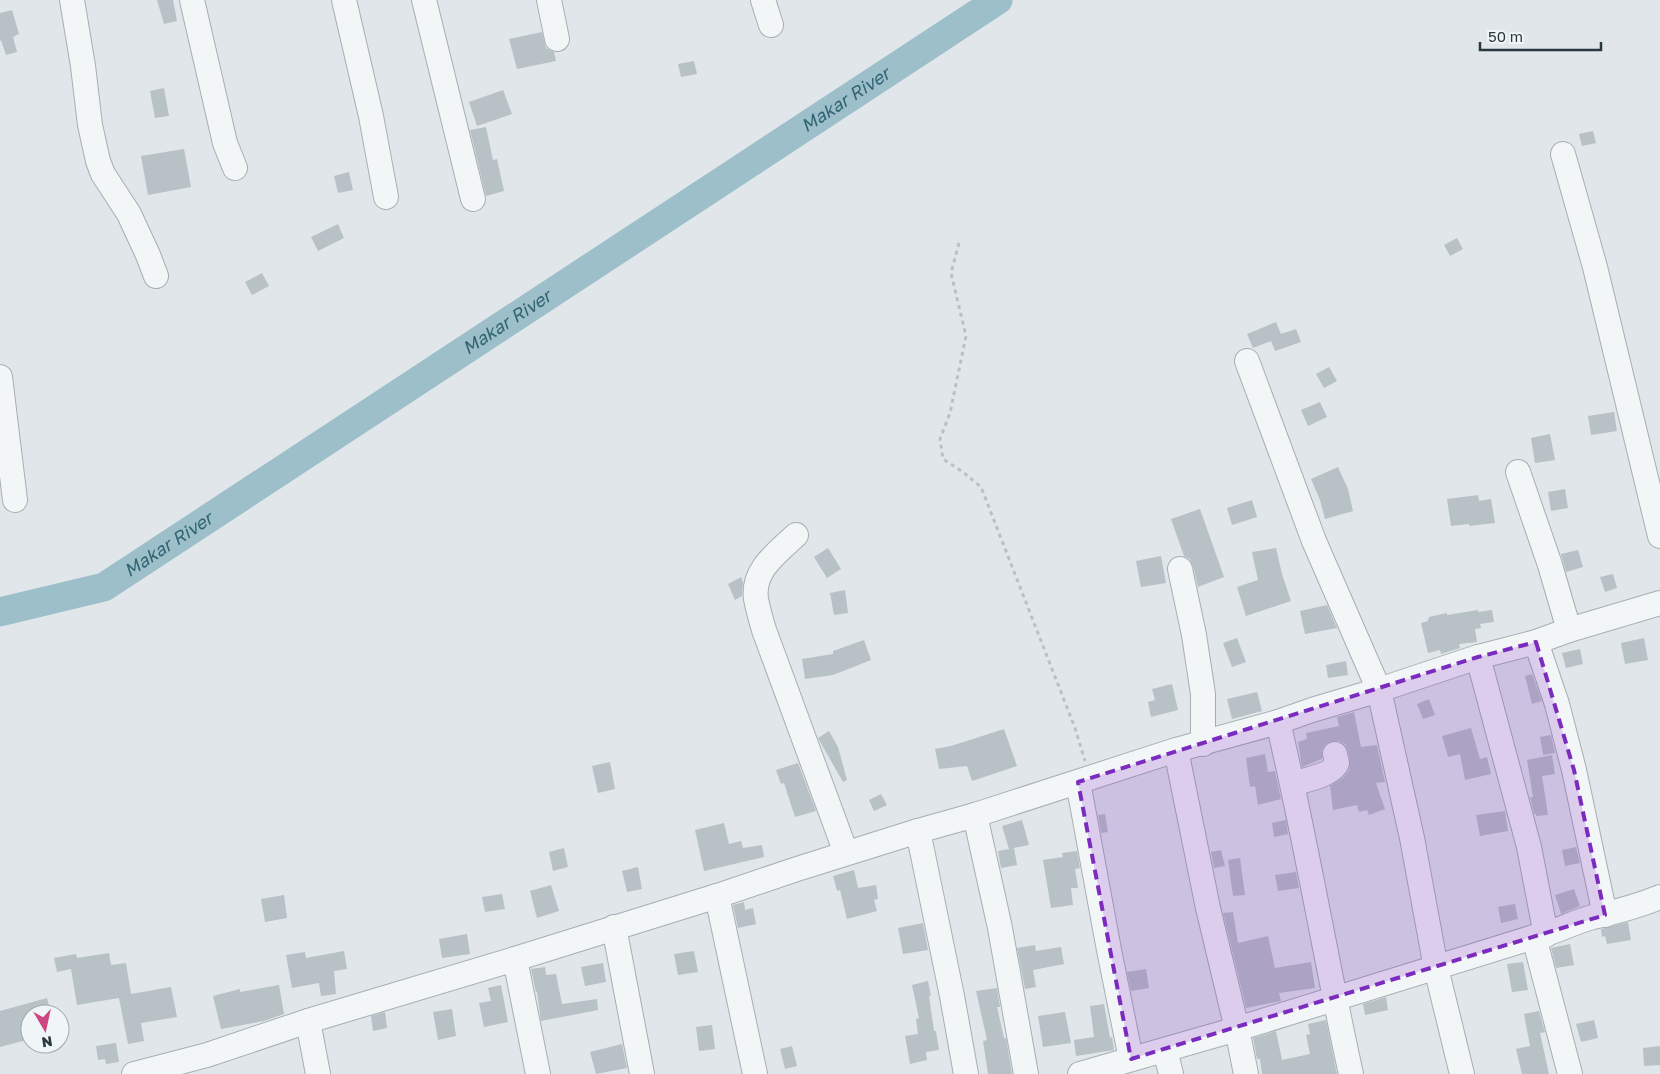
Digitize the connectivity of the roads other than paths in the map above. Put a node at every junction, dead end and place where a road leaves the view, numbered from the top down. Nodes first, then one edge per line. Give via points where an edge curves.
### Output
1 (72, 0) edge
2 (192, 0) edge
3 (344, 0) edge
4 (424, 0) edge
5 (549, 0) edge
6 (763, 0) edge
7 (771, 25) dead end
8 (558, 39) dead end
9 (1563, 154) dead end
10 (235, 168) dead end
11 (386, 197) dead end
12 (473, 199) dead end
13 (156, 276) dead end
14 (1247, 361) dead end
15 (0, 377) edge
16 (1518, 472) dead end
17 (15, 500) dead end
18 (796, 535) dead end
19 (1660, 536) edge
20 (1180, 569) dead end
21 (1660, 603) edge
22 (1569, 630) junction
23 (1536, 642) junction
24 (1478, 657) junction
25 (1379, 690) junction
26 (1278, 722) junction
27 (1203, 744) junction
28 (1176, 750) junction
29 (1335, 754) dead end
30 (1084, 780) junction
31 (1293, 784) junction
32 (975, 815) junction
33 (918, 831) junction
34 (846, 853) junction
35 (717, 896) junction
36 (1660, 898) edge
37 (1605, 915) junction
38 (614, 928) junction
39 (1540, 936) junction
40 (515, 959) junction
41 (1436, 968) junction
42 (1334, 998) junction
43 (308, 1021) junction
44 (1237, 1029) junction
45 (1165, 1050) junction
46 (1131, 1059) junction
47 (209, 1064) edge
48 (134, 1074) edge
49 (318, 1074) edge
50 (538, 1074) edge
51 (642, 1074) edge
52 (755, 1074) edge
53 (966, 1074) edge
54 (1026, 1074) edge
55 (1080, 1074) edge
56 (1171, 1074) edge
57 (1246, 1074) edge
58 (1351, 1074) edge
59 (1462, 1074) edge
60 (1570, 1074) edge

1 - 13 street via 98,161 129,214
2 - 10 street via 225,143
3 - 11 street
4 - 12 street
5 - 8 street
6 - 7 street
9 - 19 street via 1595,266
14 - 25 street via 1314,541
15 - 17 street
16 - 22 street
18 - 34 street via 765,565 757,580 756,598 764,630
20 - 27 street via 1202,694
21 - 22 street
22 - 23 street
23 - 24 street
23 - 37 street via 1574,770
24 - 25 street
24 - 39 street via 1529,847
25 - 26 street
25 - 41 street via 1412,838
26 - 27 street
26 - 31 street
27 - 28 street
28 - 30 street
28 - 44 street
29 - 31 street via 1337,763 1333,769
30 - 32 street
30 - 46 street via 1109,950
31 - 42 street
32 - 33 street
32 - 54 street via 1000,928
33 - 34 street
33 - 53 street
34 - 35 street
35 - 38 street
35 - 52 street
36 - 37 street
37 - 39 street
38 - 40 street
38 - 51 street
39 - 41 street
39 - 60 street
40 - 43 street
40 - 50 street
41 - 42 street
41 - 59 street
42 - 44 street
42 - 58 street
43 - 47 street
43 - 49 street
44 - 45 street
44 - 57 street
45 - 46 street
45 - 56 street
46 - 55 street
47 - 48 street

